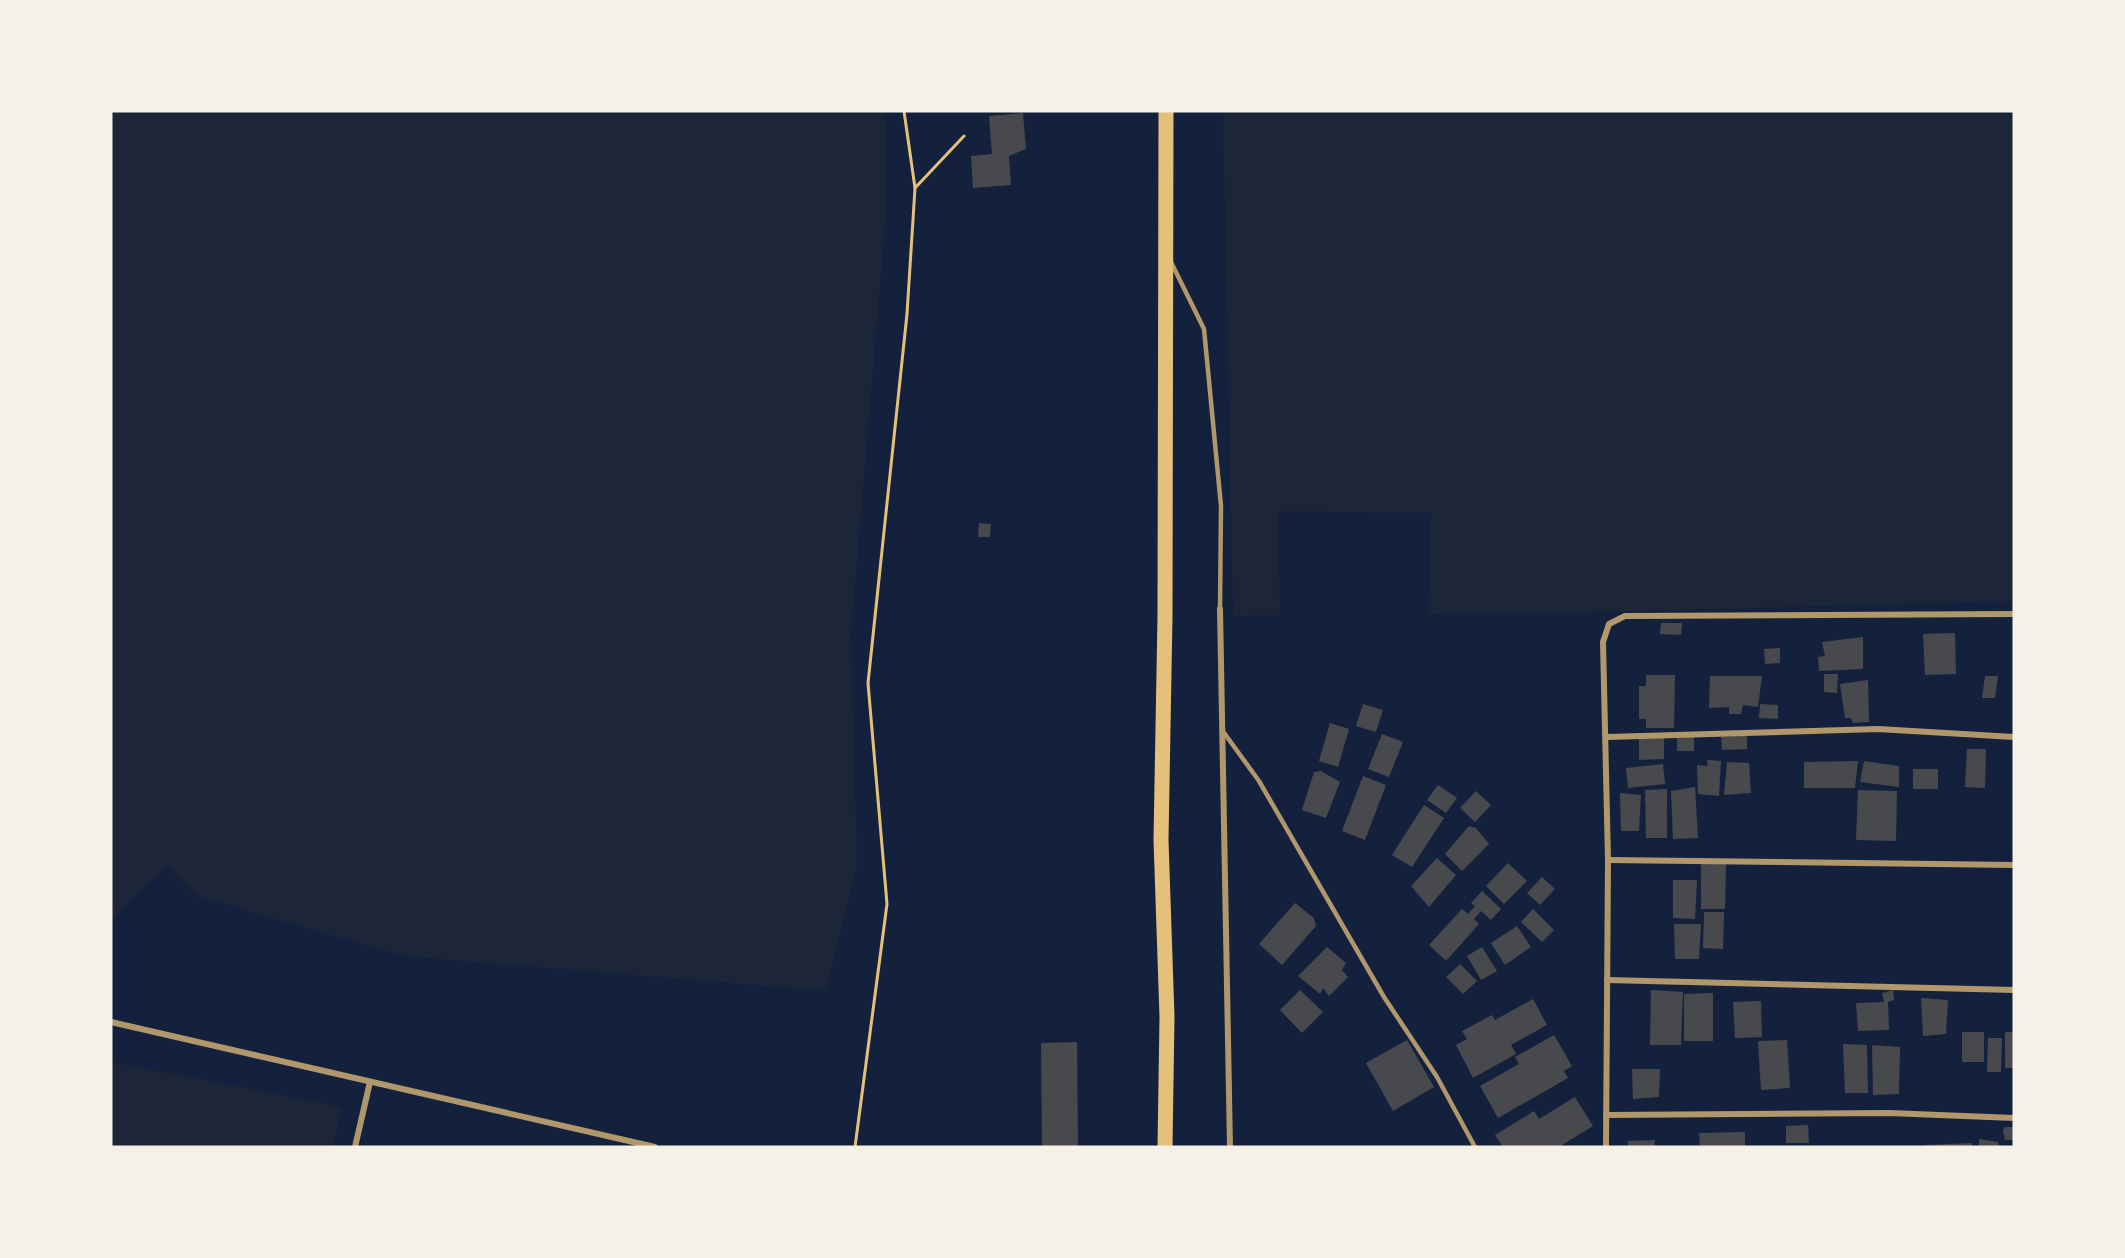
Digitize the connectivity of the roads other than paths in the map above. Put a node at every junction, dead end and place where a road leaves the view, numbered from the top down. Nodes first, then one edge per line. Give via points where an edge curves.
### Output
1 (1166, 111) edge
2 (1167, 253) junction
3 (1220, 609) joint
4 (2014, 614) edge
5 (1222, 730) junction
6 (1607, 737) junction
7 (2014, 737) edge
8 (1608, 860) junction
9 (2014, 865) edge
10 (1607, 980) junction
11 (2014, 990) edge
12 (111, 1022) edge
13 (370, 1082) junction
14 (1605, 1114) junction
15 (2014, 1118) edge
16 (355, 1147) edge
17 (655, 1147) edge
18 (1165, 1147) edge
19 (1230, 1147) edge
20 (1475, 1147) edge
21 (1606, 1147) edge

1 - 2 main road
2 - 3 lane via 1204,329 1221,506
2 - 18 main road via 1161,840 1167,1017
3 - 5 street
4 - 6 street via 1624,616 1609,624 1603,642
5 - 19 street
5 - 20 lane via 1259,781
6 - 7 street via 1878,729
6 - 8 street
8 - 9 street
8 - 10 street
10 - 11 street
10 - 14 street
12 - 13 street
13 - 16 street
13 - 17 street
14 - 15 street via 1889,1113
14 - 21 street

